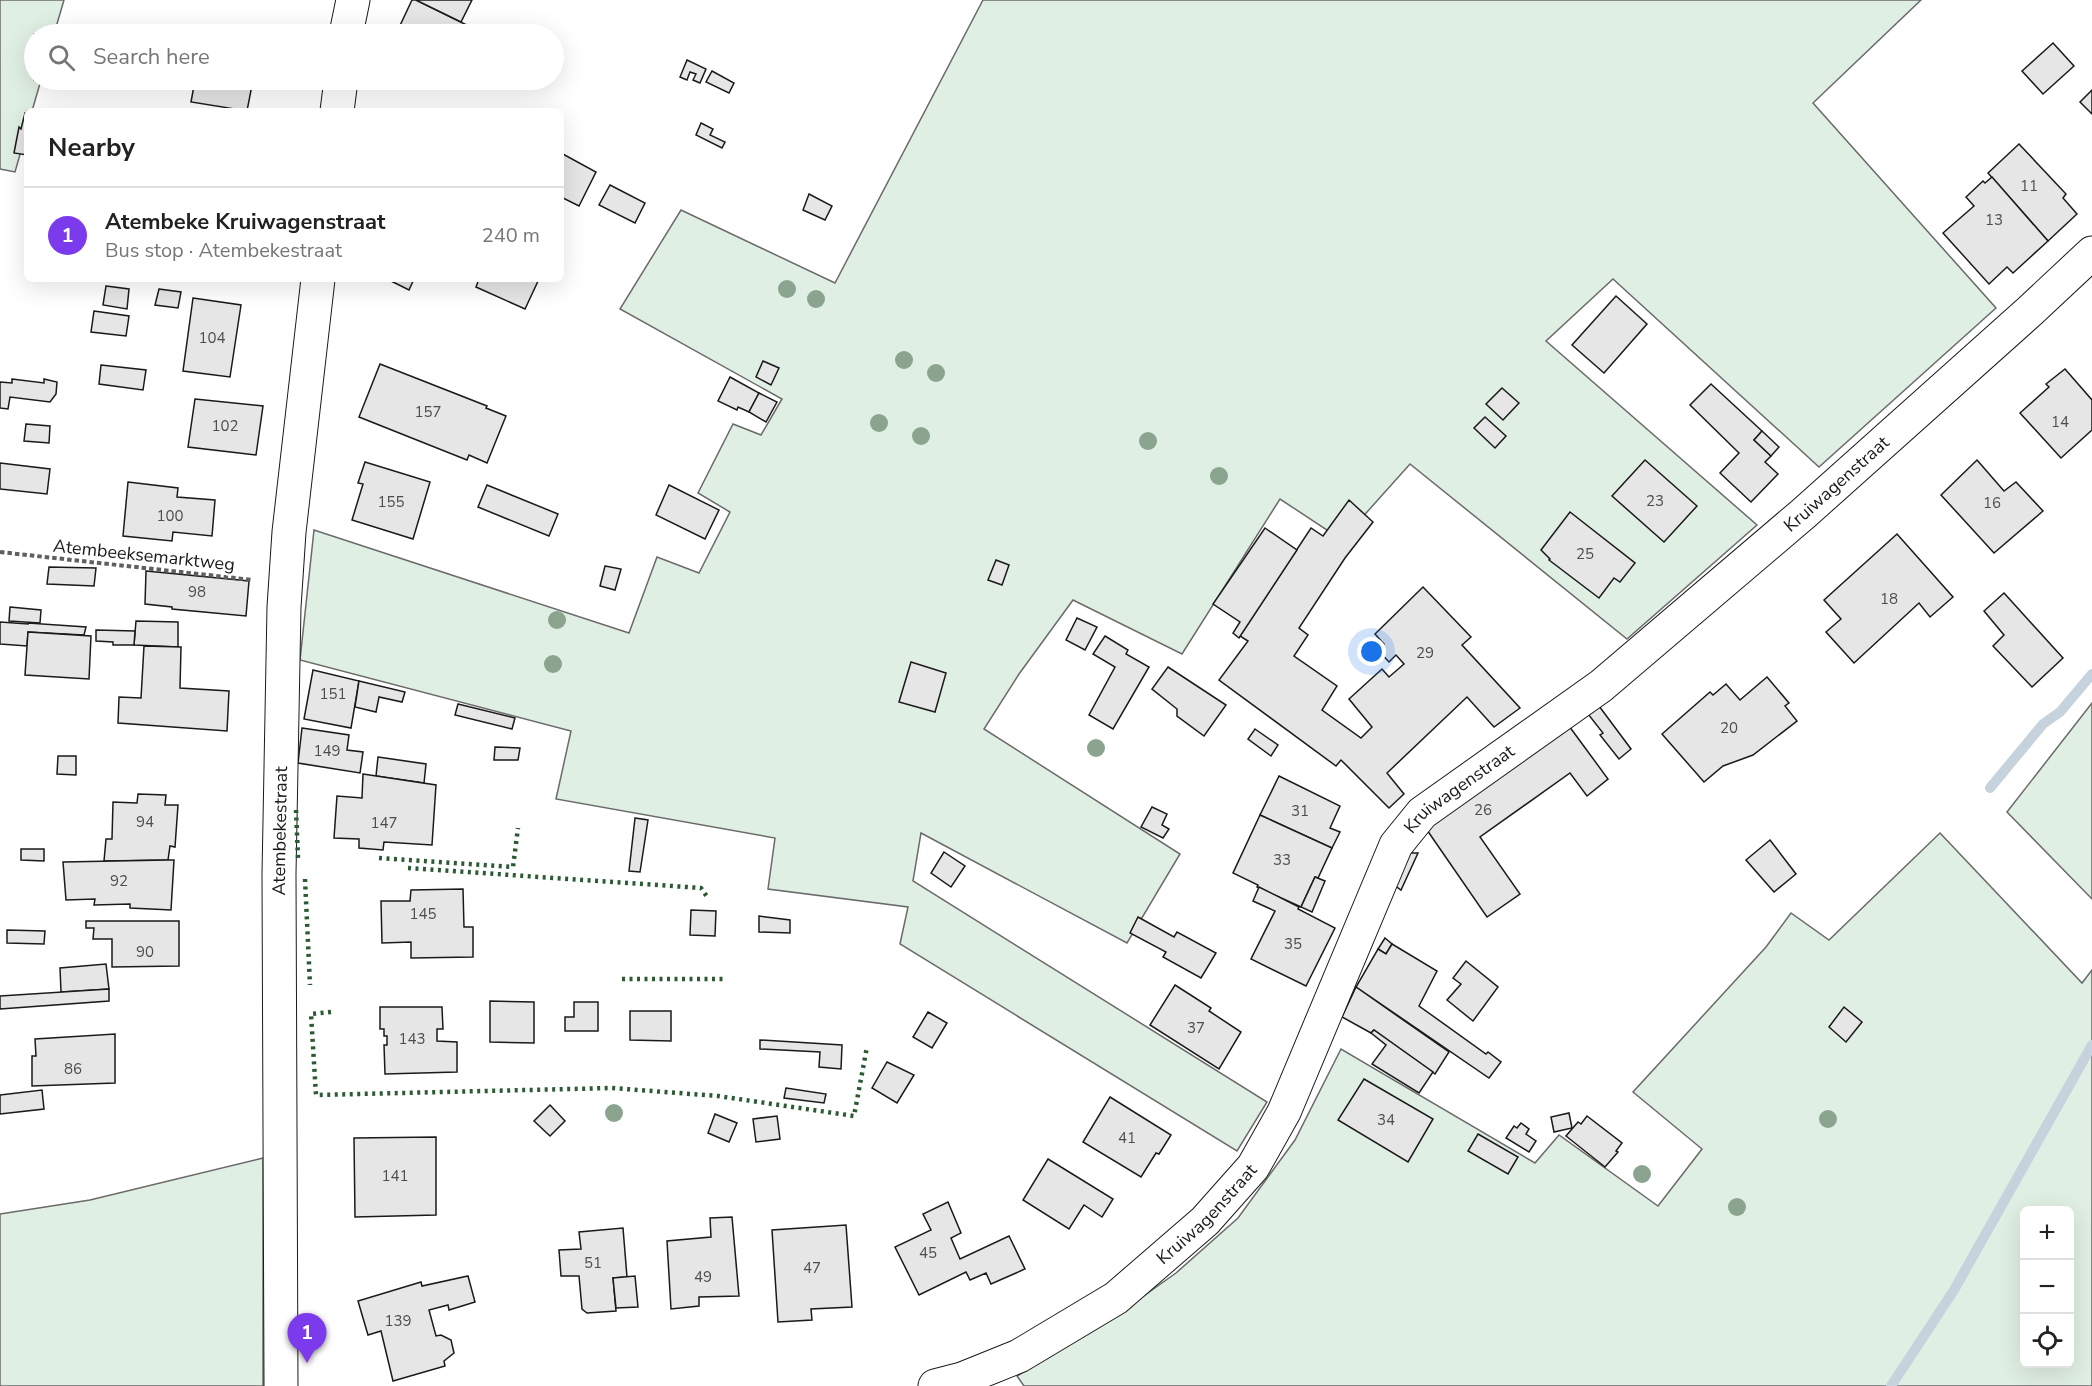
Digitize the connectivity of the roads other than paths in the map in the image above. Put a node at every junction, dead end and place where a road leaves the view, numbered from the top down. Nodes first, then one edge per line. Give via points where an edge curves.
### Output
1 (353, 0) edge
2 (348, 24) edge
3 (340, 90) edge
4 (337, 108) edge
5 (2092, 253) edge
6 (318, 282) edge
7 (281, 1386) edge
8 (934, 1386) edge

1 - 2 street
3 - 4 street
5 - 8 street, Kruiwagenstraat via 1803,514 1601,686 1422,813 1396,845 1284,1112 1253,1167 1205,1221 1116,1298 1019,1356
6 - 7 street, Atembekestraat via 285,584 279,874

